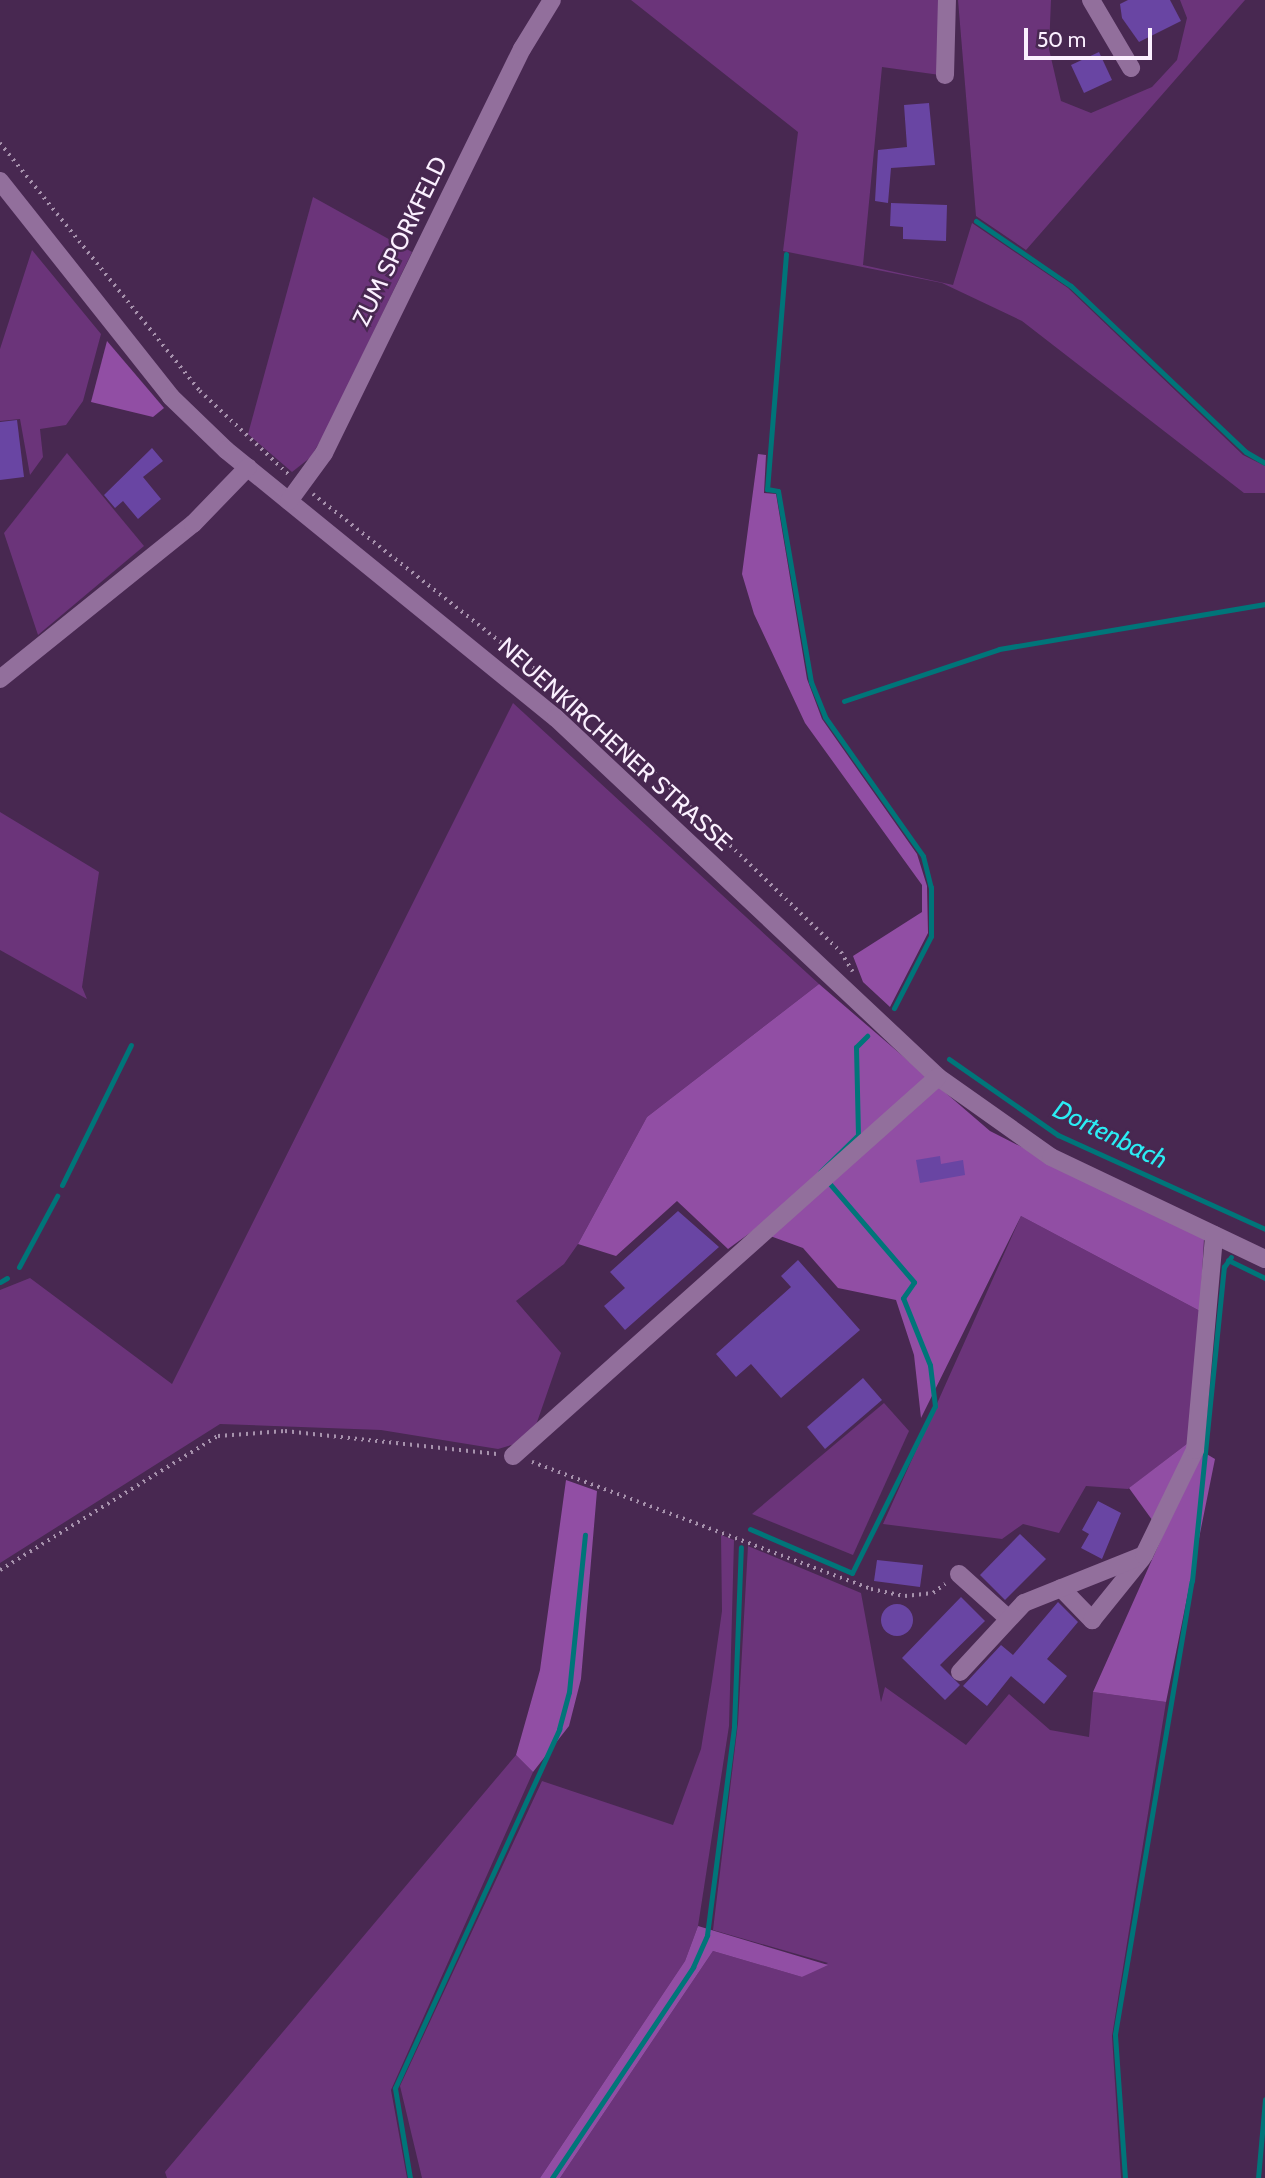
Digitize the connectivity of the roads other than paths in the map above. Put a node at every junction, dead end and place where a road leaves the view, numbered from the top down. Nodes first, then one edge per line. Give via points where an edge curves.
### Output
1 (552, 0) edge
2 (947, 0) edge
3 (1091, 0) edge
4 (1131, 68) dead end
5 (945, 75) dead end
6 (0, 181) edge
7 (248, 467) junction
8 (289, 501) junction
9 (0, 679) edge
10 (938, 1077) junction
11 (1214, 1235) junction
12 (1265, 1259) edge
13 (513, 1457) road end
14 (1144, 1555) junction
15 (959, 1574) road end
16 (1061, 1588) junction
17 (1009, 1619) junction
18 (960, 1672) dead end

1 - 8 street, ZUM SPORKFELD via 522,49 324,453
2 - 5 street
3 - 4 street
6 - 7 street, NEUENKIRCHENER STRASSE via 171,397
7 - 8 street, NEUENKIRCHENER STRASSE
7 - 9 street via 193,524
8 - 10 street, NEUENKIRCHENER STRASSE via 556,718
10 - 11 street, NEUENKIRCHENER STRASSE via 1051,1157
10 - 13 street
11 - 12 street, NEUENKIRCHENER STRASSE
11 - 14 street via 1195,1450
14 - 16 street
14 - 16 street via 1092,1620
15 - 17 street
16 - 17 street via 1024,1603
17 - 18 street

